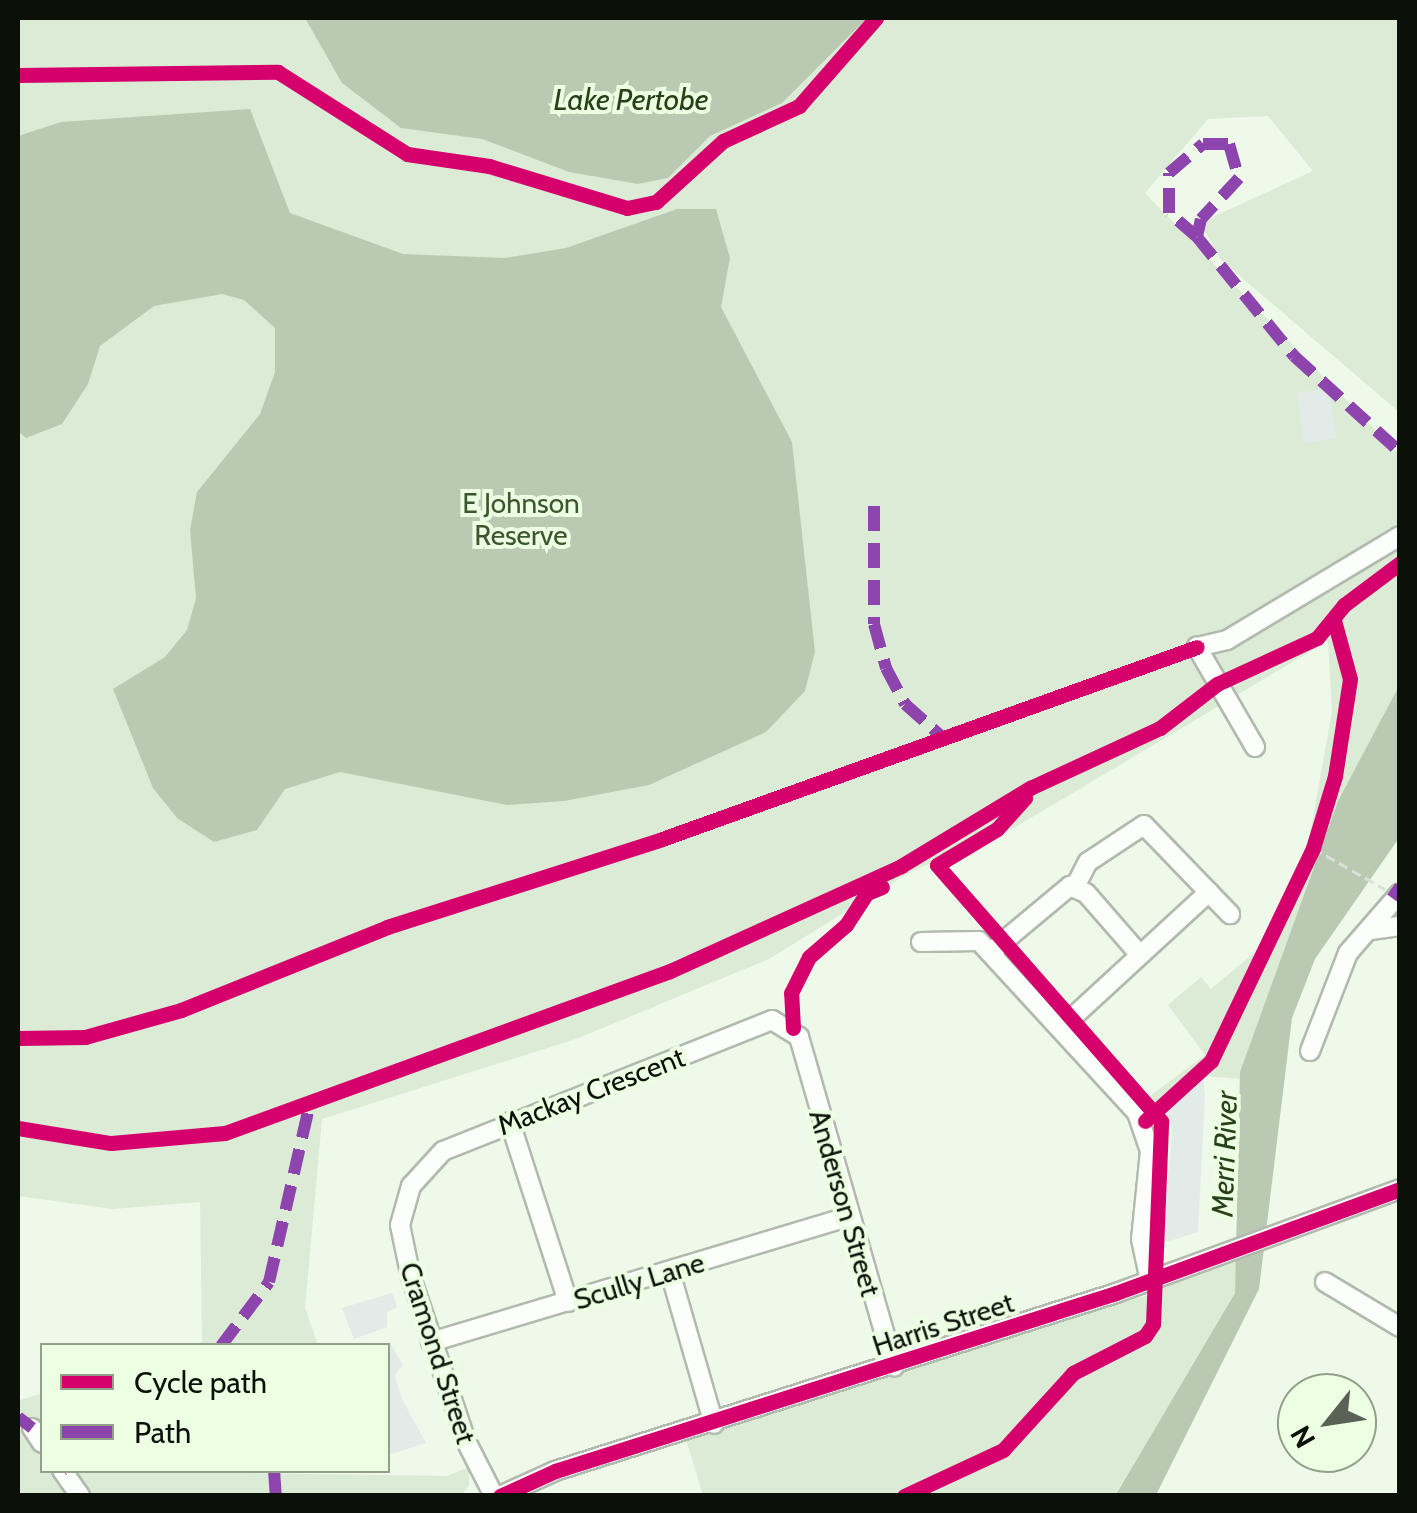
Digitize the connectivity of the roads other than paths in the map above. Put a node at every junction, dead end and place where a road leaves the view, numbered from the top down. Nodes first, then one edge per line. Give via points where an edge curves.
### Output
1 (1400, 536) edge
2 (1255, 748) dead end
3 (1075, 887) junction
4 (1210, 892) junction
5 (1396, 895) edge
6 (1230, 914) dead end
7 (1400, 926) edge
8 (1371, 930) junction
9 (921, 942) dead end
10 (992, 952) junction
11 (1140, 955) junction
12 (1062, 1028) junction
13 (800, 1037) joint
14 (1310, 1051) dead end
15 (510, 1122) junction
16 (1400, 1189) edge
17 (404, 1205) joint
18 (847, 1218) junction
19 (670, 1272) junction
20 (1150, 1280) junction
21 (1324, 1282) dead end
22 (568, 1302) junction
23 (1400, 1327) edge
24 (431, 1342) junction
25 (894, 1368) junction
26 (714, 1424) junction
27 (64, 1473) edge
28 (80, 1496) edge
29 (497, 1496) edge

1 - 2 street via 1227,640 1196,647
3 - 4 street via 1088,862 1144,825
3 - 10 street via 1059,890
3 - 11 street
4 - 6 street
4 - 11 street
5 - 8 street
7 - 8 street
8 - 14 street via 1337,972
9 - 10 street via 979,940
10 - 12 street
11 - 12 street
12 - 20 street via 1147,1134 1142,1239
13 - 15 street, Mackay Crescent via 772,1020
13 - 18 street, Anderson Street
15 - 17 street, Mackay Crescent via 429,1160
15 - 22 street
16 - 20 street, Harris Street
17 - 24 street, Cramond Street via 402,1241
18 - 19 street, Scully Lane
18 - 25 street, Anderson Street
19 - 22 street, Scully Lane
19 - 26 street
20 - 25 street, Harris Street
21 - 23 street
22 - 24 street, Scully Lane
24 - 29 street, Cramond Street
25 - 26 street, Harris Street
26 - 29 street, Harris Street via 555,1470
27 - 28 street

